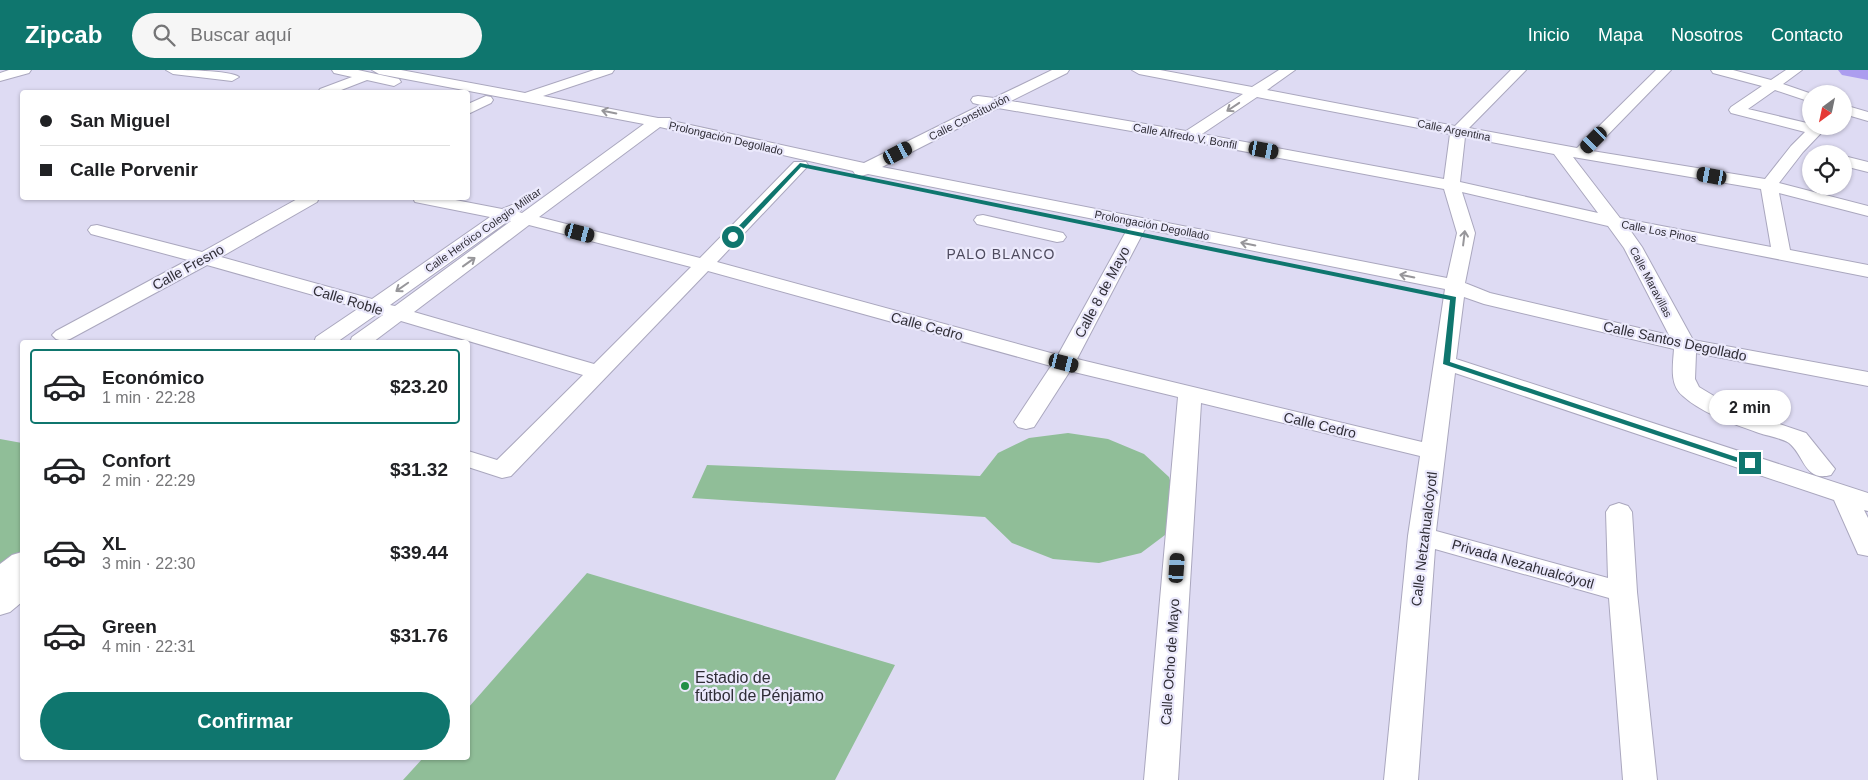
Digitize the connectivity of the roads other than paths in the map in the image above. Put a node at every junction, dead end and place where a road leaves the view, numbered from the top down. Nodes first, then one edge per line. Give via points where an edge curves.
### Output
1 (24, 70) edge
2 (173, 70) edge
3 (339, 70) edge
4 (428, 70) edge
5 (607, 70) edge
6 (1041, 70) edge
7 (1062, 70) edge
8 (1139, 70) edge
9 (1288, 70) edge
10 (1519, 70) edge
11 (1664, 70) edge
12 (1718, 70) edge
13 (1795, 70) edge
14 (385, 76) edge
15 (0, 77) edge
16 (232, 77) dead end
17 (1773, 85) junction
18 (332, 90) edge
19 (442, 90) edge
20 (1256, 92) junction
21 (1802, 95) edge
22 (470, 96) edge
23 (528, 96) junction
24 (486, 100) junction
25 (978, 100) junction
26 (996, 104) junction
27 (470, 109) edge
28 (1852, 112) edge
29 (1868, 117) edge
30 (643, 125) junction
31 (1458, 131) junction
32 (785, 136) dead end
33 (1190, 136) junction
34 (831, 145) dead end
35 (1797, 149) junction
36 (1559, 150) junction
37 (1802, 150) edge
38 (1580, 154) junction
39 (1852, 163) edge
40 (800, 165) junction
41 (1868, 167) edge
42 (846, 169) junction
43 (1451, 185) junction
44 (1769, 186) junction
45 (307, 200) edge
46 (430, 200) edge
47 (1868, 211) edge
48 (1033, 213) junction
49 (504, 216) junction
50 (527, 220) junction
51 (983, 220) dead end
52 (1615, 222) junction
53 (1021, 228) junction
54 (1137, 228) junction
55 (98, 230) dead end
56 (1057, 237) dead end
57 (1782, 255) junction
58 (207, 257) junction
59 (706, 265) junction
60 (1868, 271) edge
61 (1454, 292) junction
62 (373, 307) junction
63 (397, 315) junction
64 (80, 340) edge
65 (327, 340) edge
66 (363, 340) edge
67 (1685, 345) junction
68 (1064, 363) junction
69 (1446, 363) junction
70 (597, 372) junction
71 (1868, 379) edge
72 (1190, 394) junction
73 (1026, 422) dead end
74 (1434, 452) junction
75 (470, 460) edge
76 (1822, 469) dead end
77 (1856, 498) edge
78 (1619, 512) dead end
79 (1422, 536) junction
80 (1868, 547) edge
81 (20, 564) edge
82 (0, 579) edge
83 (20, 589) edge
84 (1623, 592) junction
85 (0, 604) edge
86 (1161, 780) edge
87 (1400, 780) edge
88 (1640, 780) edge

1 - 15 street
2 - 16 street
3 - 14 street, Prolongación Degollado
4 - 14 street
5 - 23 street
6 - 25 street, Calle Constitución
7 - 26 street, Calle Constitución
8 - 20 street, Calle Argentina
9 - 20 street
10 - 31 street
11 - 38 street
12 - 17 street
13 - 17 street
14 - 18 street
14 - 19 street, Prolongación Degollado
14 - 23 street, Prolongación Degollado
17 - 21 street
17 - 35 street via 1736,110 1816,130
20 - 31 street, Calle Argentina
20 -> 33 street
22 - 24 street, Prolongación Degollado
30 -> 23 street, Prolongación Degollado
24 - 27 street
24 - 30 street, Prolongación Degollado
25 - 26 street, Calle Alfredo V. Bonfil
25 - 42 street, Calle Constitución
26 - 33 street, Calle Alfredo V. Bonfil
26 - 42 street, Calle Constitución
28 - 29 street
30 - 32 street via 702,119
30 - 40 street, Prolongación Degollado
30 - 42 street, Prolongación Degollado
30 - 49 street, Calle Heróico Colegio Militar
30 - 50 street, Calle Heróico Colegio Militar
31 - 36 street, Calle Argentina
31 - 43 street
33 - 43 street, Calle Alfredo V. Bonfil
34 - 42 street
35 - 37 street
35 - 44 street
36 - 38 street, Calle Argentina
36 - 52 street, Calle Maravillas
38 - 44 street, Calle Argentina
39 - 41 street
40 - 42 street, Prolongación Degollado
40 - 59 street
42 - 48 street, Prolongación Degollado
42 - 54 street, Prolongación Degollado
43 - 52 street, Calle Los Pinos
61 -> 43 street, Calle Netzahualcóyotl via 1466,233
44 - 47 street, Calle Argentina
44 - 57 street
45 - 58 street, Calle Fresno
46 - 49 street, Calle Cedro
48 - 53 street
48 - 54 street, Prolongación Degollado
49 - 50 street, Calle Cedro
49 -> 62 street, Calle Heróico Colegio Militar
50 - 59 street, Calle Cedro
63 -> 50 street, Calle Heróico Colegio Militar
51 - 53 street
52 - 57 street, Calle Los Pinos
52 - 67 street, Calle Maravillas
53 - 56 street
54 - 61 street, Prolongación Degollado
54 - 68 street, Calle 8 de Mayo
55 - 58 street, Calle Roble
57 - 60 street, Calle Los Pinos
58 - 62 street, Calle Roble
58 - 64 street, Calle Fresno via 63,335
59 - 68 street, Calle Cedro
59 - 70 street
61 - 67 street, Calle Santos Degollado
61 - 69 street, Calle Netzahualcóyotl
62 - 63 street, Calle Roble
62 - 65 street, Calle Heróico Colegio Militar
63 - 66 street, Calle Heróico Colegio Militar
63 - 70 street, Calle Roble
67 - 71 street, Calle Santos Degollado
67 - 76 street via 1684,379 1690,391 1745,420 1797,438
68 - 72 street, Calle Cedro
68 - 73 street, Calle 8 de Mayo
69 - 74 street, Calle Netzahualcóyotl
69 - 77 street
70 - 75 street via 502,470
72 - 74 street, Calle Cedro
72 - 86 street, Calle Ocho de Mayo
74 - 79 street, Calle Netzahualcóyotl
77 - 80 street
78 - 84 street
79 - 84 street, Privada Nezahualcóyotl
79 - 87 street, Calle Netzahualcóyotl
81 - 82 street
83 - 85 street
84 - 88 street

